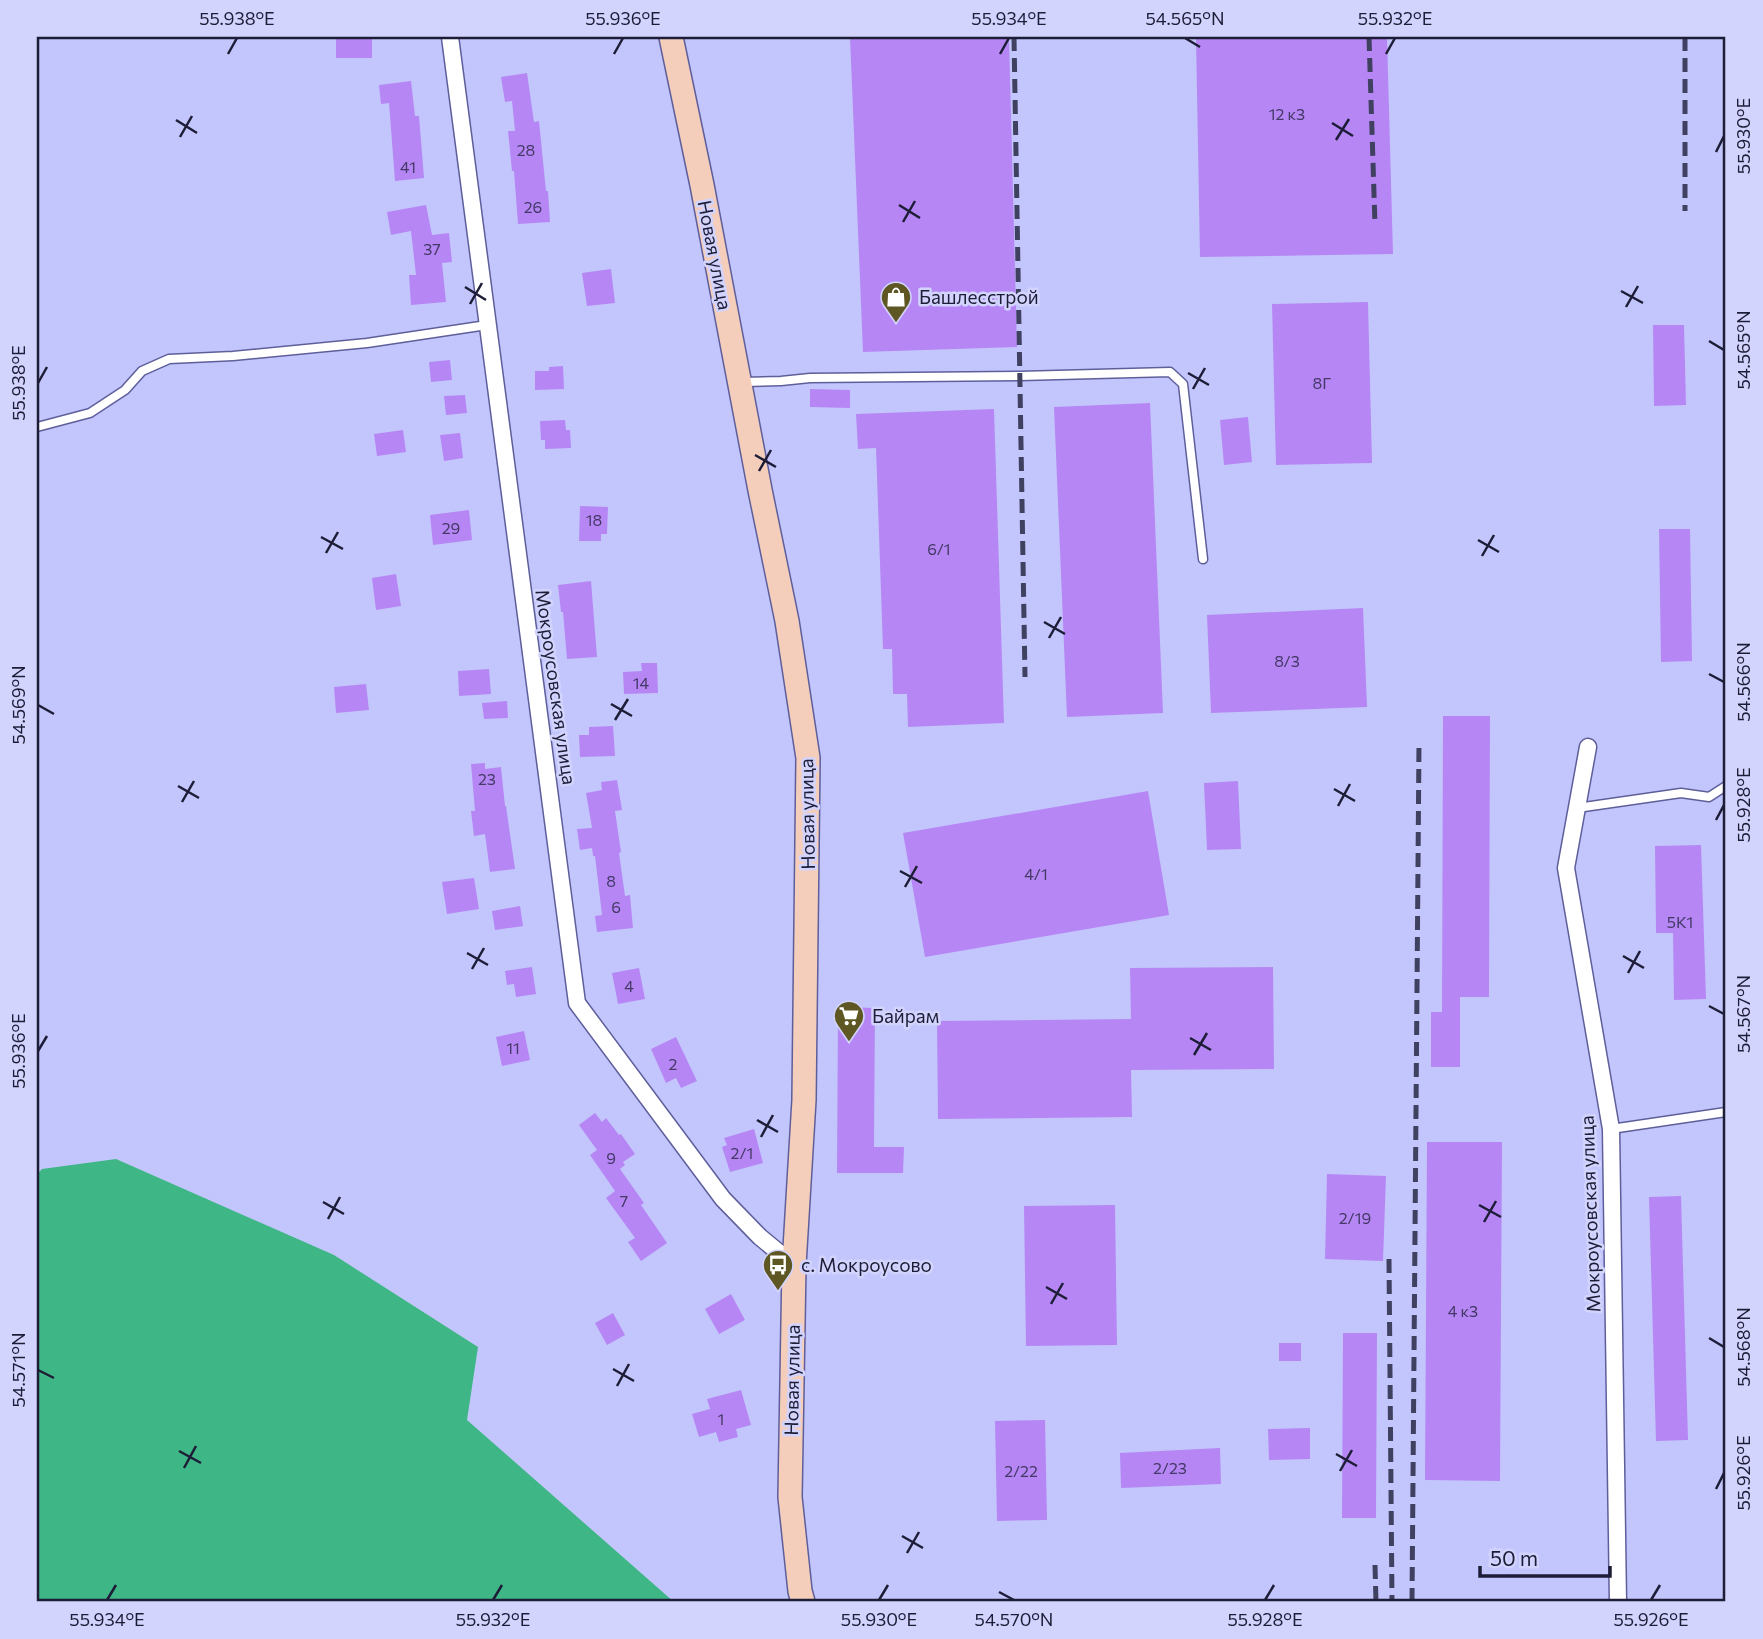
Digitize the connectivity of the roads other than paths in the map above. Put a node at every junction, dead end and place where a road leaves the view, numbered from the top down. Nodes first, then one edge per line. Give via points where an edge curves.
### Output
1 (450, 37) edge
2 (671, 37) edge
3 (487, 325) junction
4 (740, 382) junction
5 (37, 427) edge
6 (1203, 559) dead end
7 (1588, 747) dead end
8 (1726, 786) edge
9 (1577, 808) junction
10 (1726, 1112) edge
11 (1611, 1129) junction
12 (794, 1265) junction
13 (803, 1602) edge
14 (1618, 1602) edge

1 - 3 street, Мокроусовская улица
2 - 4 main road, Новая улица
3 - 5 lane via 367,343 169,359 142,370 125,390 90,413
3 - 12 street, Мокроусовская улица via 577,1003 723,1199
4 - 6 lane via 1170,372 1183,384
4 - 12 main road, Новая улица via 787,621 808,758 804,1100
7 - 9 street, Мокроусовская улица
8 - 9 lane via 1709,797 1681,793
9 - 11 street, Мокроусовская улица via 1566,868
10 - 11 lane
11 - 14 street, Мокроусовская улица
12 - 13 main road, Новая улица via 790,1497

